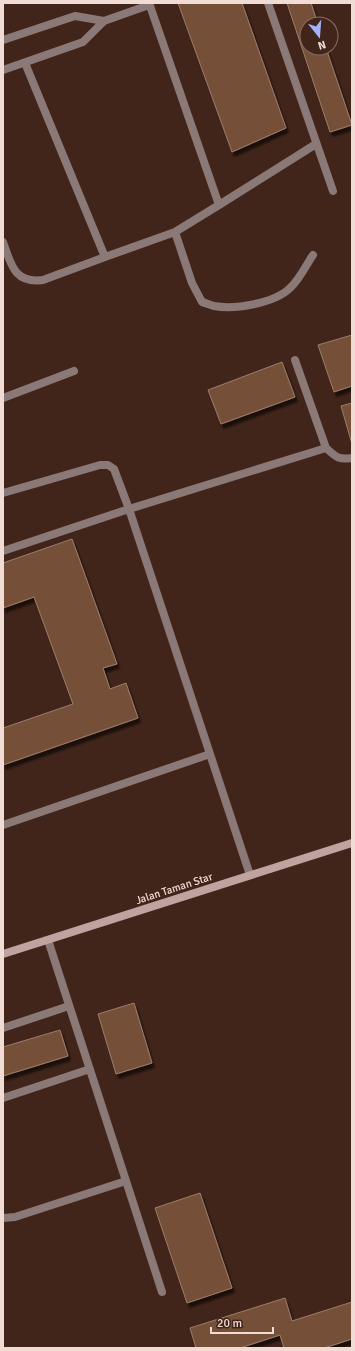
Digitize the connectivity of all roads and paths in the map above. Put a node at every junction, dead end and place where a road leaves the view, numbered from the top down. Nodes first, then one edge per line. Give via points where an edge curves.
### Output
1 (268, 3) edge
2 (149, 4) edge
3 (104, 21) junction
4 (3, 40) edge
5 (25, 63) junction
6 (3, 70) edge
7 (316, 144) junction
8 (332, 191) dead end
9 (220, 205) junction
10 (176, 232) junction
11 (3, 242) edge
12 (313, 255) dead end
13 (105, 257) junction
14 (295, 360) dead end
15 (74, 371) dead end
16 (3, 398) edge
17 (326, 448) junction
18 (352, 458) edge
19 (3, 493) edge
20 (129, 509) junction
21 (3, 551) edge
22 (210, 754) junction
23 (3, 825) edge
24 (352, 843) edge
25 (250, 875) junction
26 (48, 940) junction
27 (3, 954) edge
28 (70, 1006) junction
29 (3, 1028) edge
30 (90, 1069) junction
31 (3, 1098) edge
32 (126, 1181) junction
33 (3, 1218) edge
34 (162, 1292) dead end

1 - 7 lane
2 - 3 lane
2 - 9 lane
3 - 4 lane via 75,16
3 - 5 lane via 83,42
5 - 6 lane
5 - 13 lane
7 - 8 lane
7 - 9 lane
9 - 10 lane
10 - 12 lane via 192,283 202,302 212,306 239,307 283,294 291,288
10 - 13 lane
11 - 13 lane via 16,273 24,279 33,281 43,280
14 - 17 lane
15 - 16 lane
17 - 18 lane via 336,458
17 - 20 lane
19 - 20 lane via 100,465 108,465 114,469
20 - 21 lane
20 - 22 lane
22 - 23 lane
22 - 25 lane
24 - 25 street, Jalan Taman Star
25 - 26 street, Jalan Taman Star
26 - 27 street, Jalan Taman Star
26 - 28 lane
28 - 29 lane
28 - 30 lane
30 - 31 lane
30 - 32 lane
32 - 33 lane via 15,1217
32 - 34 lane

